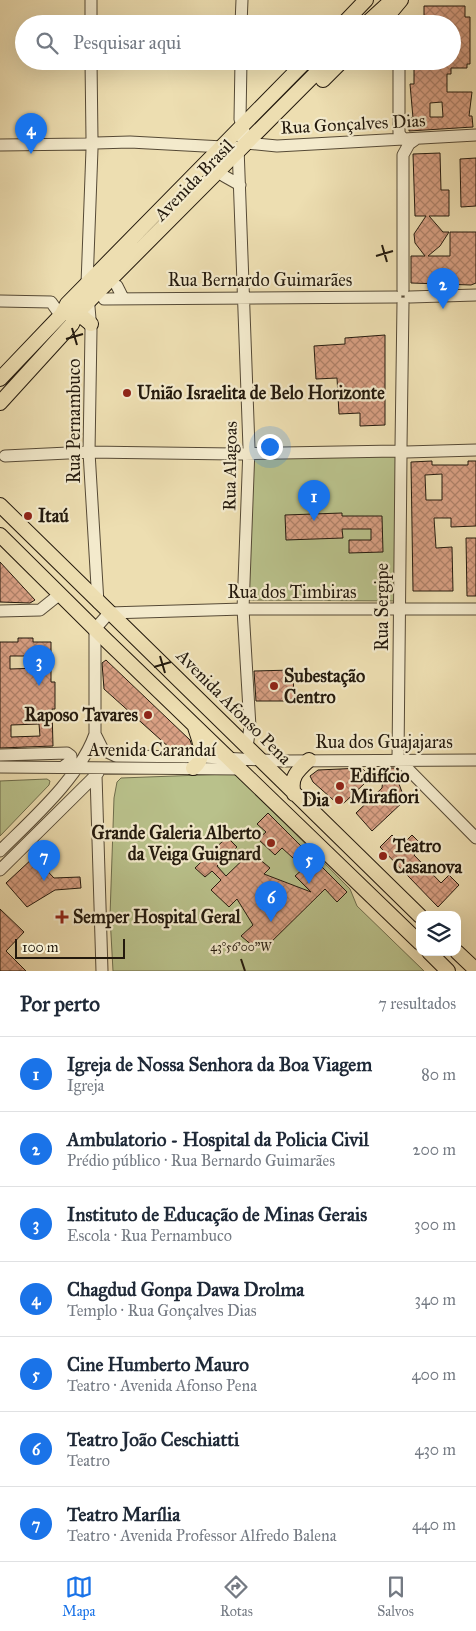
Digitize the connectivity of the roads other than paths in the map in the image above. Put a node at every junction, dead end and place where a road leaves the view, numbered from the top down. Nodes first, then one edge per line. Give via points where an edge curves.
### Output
1 (91, 0) edge
2 (242, 0) edge
3 (366, 0) edge
4 (401, 0) edge
5 (387, 1) edge
6 (91, 15) edge
7 (241, 15) edge
8 (352, 15) edge
9 (368, 15) edge
10 (374, 15) edge
11 (391, 15) edge
12 (91, 70) edge
13 (241, 70) edge
14 (299, 70) edge
15 (309, 70) edge
16 (318, 70) edge
17 (331, 70) edge
18 (399, 70) edge
19 (476, 135) edge
20 (243, 139) junction
21 (389, 139) junction
22 (403, 139) junction
23 (416, 139) junction
24 (92, 144) junction
25 (0, 145) edge
26 (223, 146) junction
27 (403, 155) junction
28 (224, 176) junction
29 (240, 185) junction
30 (120, 292) junction
31 (476, 295) edge
32 (403, 297) junction
33 (244, 298) junction
34 (0, 301) edge
35 (80, 310) junction
36 (0, 379) edge
37 (0, 403) edge
38 (476, 450) edge
39 (401, 451) junction
40 (89, 452) junction
41 (249, 453) junction
42 (5, 456) dead end
43 (0, 505) edge
44 (0, 535) edge
45 (60, 594) junction
46 (98, 603) junction
47 (244, 609) junction
48 (476, 609) edge
49 (400, 610) junction
50 (0, 611) edge
51 (109, 613) junction
52 (95, 629) junction
53 (195, 726) junction
54 (96, 734) junction
55 (246, 747) junction
56 (0, 755) edge
57 (116, 756) junction
58 (398, 758) junction
59 (230, 759) junction
60 (309, 760) junction
61 (476, 760) edge
62 (261, 761) junction
63 (198, 762) junction
64 (0, 767) edge
65 (63, 767) junction
66 (77, 768) junction
67 (241, 769) junction
68 (100, 771) junction
69 (294, 794) junction
70 (75, 798) junction
71 (97, 810) junction
72 (328, 826) junction
73 (476, 838) edge
74 (0, 851) edge
75 (0, 870) edge
76 (416, 912) edge
77 (416, 939) edge
78 (433, 956) edge
79 (461, 956) edge
80 (476, 970) edge
81 (102, 971) edge
82 (448, 971) edge

1 - 6 street
2 - 7 street
3 - 8 main road
4 - 11 main road
5 - 9 main road
5 - 10 main road
12 - 24 street, Rua Pernambuco
13 - 20 street, Rua Alagoas
14 - 20 main road, Avenida Brasil
15 - 20 main road, Avenida Brasil
16 - 20 main road, Avenida Brasil
17 - 20 main road, Avenida Brasil
18 - 22 street via 399,132
19 - 23 street, Rua Gonçalves Dias
20 - 21 street, Rua Gonçalves Dias via 277,146
20 - 26 main road, Avenida Brasil
20 - 28 main road, Avenida Brasil
20 - 29 street, Rua Alagoas
20 - 35 main road, Avenida Brasil
21 - 22 street, Rua Gonçalves Dias
21 - 27 street via 397,144
22 - 23 street, Rua Gonçalves Dias
23 - 27 street
24 - 25 street
24 - 26 street via 130,142
24 - 35 street, Rua Pernambuco
26 - 35 main road, Avenida Brasil
27 - 32 street, Rua Sergipe
28 - 29 street
28 - 30 main road, Avenida Brasil
29 - 33 street, Rua Alagoas
30 - 33 street, Rua Bernardo Guimarães
30 - 35 main road, Avenida Brasil
31 - 32 street, Rua Bernardo Guimarães
32 - 33 street, Rua Bernardo Guimarães
32 - 39 street, Rua Sergipe
33 - 41 street, Rua Alagoas
34 - 35 street via 51,302
35 - 36 main road, Avenida Brasil
35 - 37 main road, Avenida Brasil
35 - 40 street, Rua Pernambuco
38 - 39 street
39 - 41 street
39 - 49 street, Rua Sergipe
40 - 41 street
40 - 42 street
40 - 46 street, Rua Pernambuco
41 - 47 street, Rua Alagoas
43 - 46 main road, Avenida Afonso Pena
44 - 45 main road
45 - 50 street via 40,610
45 - 52 main road
46 - 51 main road, Avenida Afonso Pena
47 - 49 street, Rua dos Timbiras
47 - 51 street, Rua dos Timbiras
47 - 55 street, Rua Alagoas via 250,727
48 - 49 street, Rua dos Timbiras
49 - 58 street, Rua Sergipe
51 - 52 street
51 - 55 main road, Avenida Afonso Pena via 164,663
52 - 53 main road
52 - 54 street
53 - 59 main road
53 - 63 main road
54 - 57 street via 103,750
54 - 66 street
55 - 59 main road
55 - 62 main road, Avenida Afonso Pena
56 - 65 street, Avenida Carandaí via 67,753 71,761
57 - 63 street, Avenida Carandaí
57 - 68 street
58 - 60 street, Rua dos Guajajaras
58 - 61 street, Rua dos Guajajaras
58 - 73 street
59 - 62 street, Avenida Carandaí
59 - 63 street, Avenida Carandaí
59 - 67 main road
60 - 62 street, Rua dos Guajajaras
60 - 69 main road via 294,775 291,785
62 - 69 main road, Avenida Afonso Pena
63 - 67 street, Avenida Carandaí
63 - 68 street, Avenida Carandaí
64 - 65 street, Avenida Carandaí
65 - 66 street, Avenida Carandaí
66 - 68 street, Avenida Carandaí
66 - 74 street
67 - 72 main road via 260,774 302,814
67 - 77 main road
68 - 70 street
68 - 71 street
69 - 72 main road, Avenida Afonso Pena
70 - 71 street via 91,801
70 - 75 street
71 - 81 street
72 - 76 main road, Avenida Afonso Pena
78 - 82 main road
79 - 80 main road

